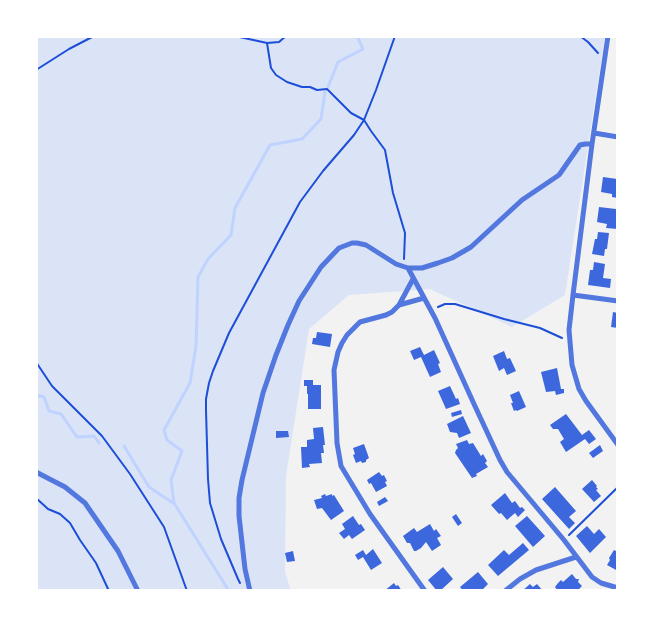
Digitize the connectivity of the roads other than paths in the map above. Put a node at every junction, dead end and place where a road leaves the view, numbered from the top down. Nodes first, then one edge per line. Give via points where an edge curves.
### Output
1 (608, 36) edge
2 (594, 133) junction
3 (618, 137) edge
4 (592, 144) junction
5 (406, 267) junction
6 (413, 279) junction
7 (572, 295) junction
8 (424, 298) junction
9 (618, 301) edge
10 (399, 305) junction
11 (618, 445) edge
12 (36, 472) edge
13 (576, 557) junction
14 (618, 588) edge
15 (138, 591) edge
16 (250, 591) edge
17 (425, 591) edge
18 (505, 591) edge

1 - 2 street
2 - 3 street
2 - 4 street
4 - 5 street via 580,145 559,175 522,200 471,247 438,263
4 - 7 street
5 - 6 street
5 - 16 street via 366,245 343,246 331,255 307,287 293,313 263,393 240,489 242,547
6 - 8 street
6 - 10 street
7 - 9 street
7 - 11 street via 570,341 572,366 579,389
8 - 10 street
8 - 13 street via 503,466
10 - 17 street via 386,315 360,322 347,335 338,352 334,370 337,443 345,473
12 - 15 street via 65,487 85,503 118,551
13 - 14 street via 592,577
13 - 18 street via 536,570

